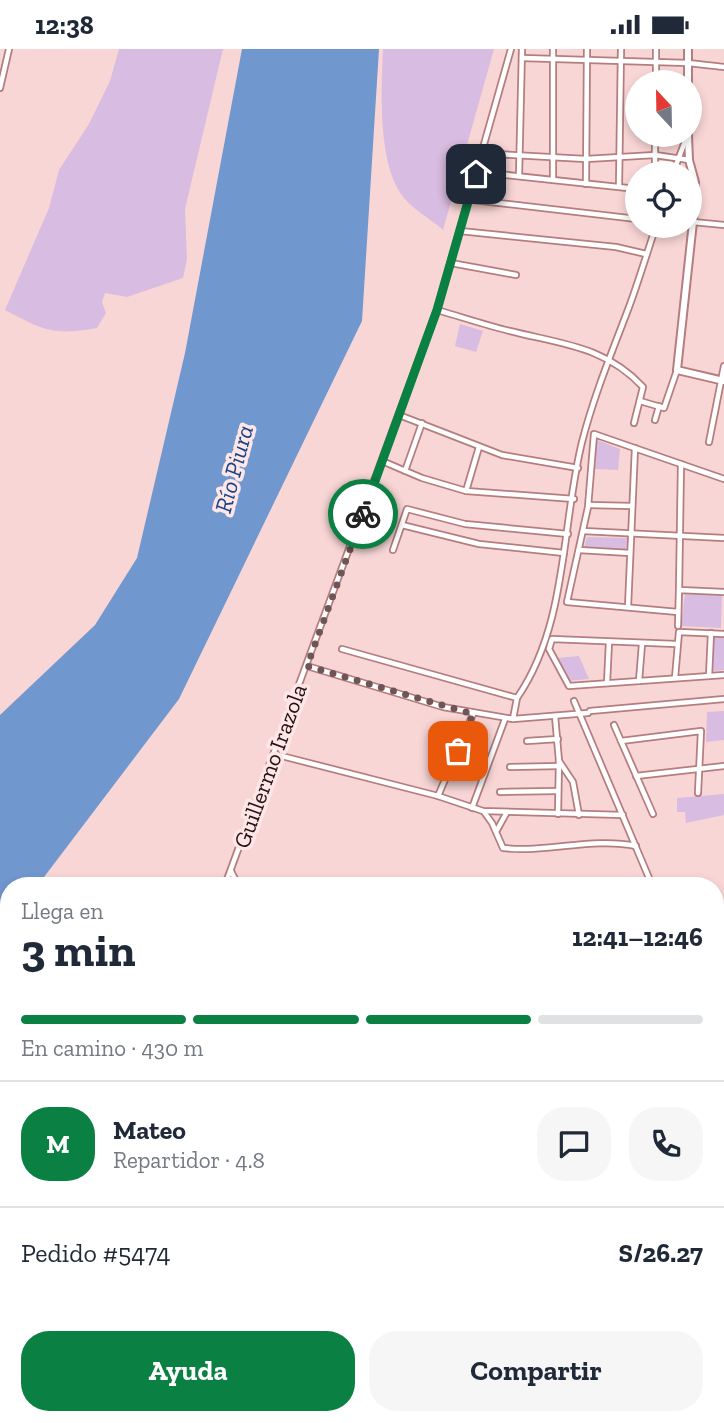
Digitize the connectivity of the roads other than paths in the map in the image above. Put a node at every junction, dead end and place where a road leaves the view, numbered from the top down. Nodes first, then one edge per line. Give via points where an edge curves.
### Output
1 (9, 49) edge
2 (511, 49) edge
3 (522, 49) edge
4 (553, 49) edge
5 (587, 49) edge
6 (621, 49) edge
7 (656, 49) edge
8 (688, 49) edge
9 (522, 58) junction
10 (552, 59) junction
11 (587, 60) junction
12 (621, 61) junction
13 (656, 62) junction
14 (688, 63) junction
15 (724, 67) edge
16 (656, 70) edge
17 (688, 70) edge
18 (0, 88) edge
19 (655, 147) edge
20 (683, 147) edge
21 (688, 147) edge
22 (655, 155) junction
23 (521, 156) junction
24 (620, 156) junction
25 (678, 157) junction
26 (553, 158) junction
27 (586, 159) junction
28 (689, 160) joint
29 (655, 161) edge
30 (677, 161) edge
31 (488, 173) junction
32 (519, 176) junction
33 (554, 180) junction
34 (586, 184) junction
35 (619, 186) junction
36 (625, 187) edge
37 (472, 200) junction
38 (625, 218) edge
39 (702, 223) edge
40 (724, 225) edge
41 (460, 231) junction
42 (652, 238) edge
43 (691, 238) edge
44 (646, 254) junction
45 (451, 263) junction
46 (516, 275) dead end
47 (437, 310) junction
48 (609, 358) junction
49 (724, 366) edge
50 (677, 370) junction
51 (723, 380) edge
52 (640, 401) junction
53 (661, 407) junction
54 (399, 415) junction
55 (656, 420) dead end
56 (422, 423) junction
57 (634, 423) dead end
58 (709, 442) dead end
59 (479, 447) junction
60 (635, 448) junction
61 (382, 461) junction
62 (681, 464) junction
63 (578, 468) junction
64 (405, 471) junction
65 (724, 479) edge
66 (466, 491) junction
67 (574, 499) junction
68 (589, 505) junction
69 (632, 506) junction
70 (402, 525) junction
71 (583, 531) junction
72 (568, 534) junction
73 (631, 534) junction
74 (680, 536) junction
75 (724, 538) edge
76 (393, 550) dead end
77 (579, 550) junction
78 (630, 553) junction
79 (564, 554) junction
80 (679, 590) junction
81 (724, 592) edge
82 (628, 607) junction
83 (678, 612) junction
84 (678, 626) dead end
85 (710, 633) junction
86 (724, 634) edge
87 (609, 642) junction
88 (642, 644) junction
89 (676, 644) junction
90 (342, 649) dead end
91 (307, 666) junction
92 (724, 675) edge
93 (709, 676) junction
94 (675, 678) junction
95 (639, 681) junction
96 (607, 683) junction
97 (517, 698) junction
98 (724, 699) edge
99 (574, 701) dead end
100 (473, 714) junction
101 (580, 714) junction
102 (555, 716) junction
103 (505, 719) junction
104 (513, 719) junction
105 (614, 726) dead end
106 (558, 739) junction
107 (527, 741) dead end
108 (621, 741) junction
109 (274, 754) junction
110 (559, 764) junction
111 (724, 766) edge
112 (510, 767) dead end
113 (699, 768) junction
114 (636, 776) junction
115 (557, 791) junction
116 (500, 792) dead end
117 (698, 793) dead end
118 (438, 796) junction
119 (472, 808) junction
120 (483, 811) junction
121 (507, 812) junction
122 (558, 814) junction
123 (653, 814) dead end
124 (579, 815) junction
125 (623, 815) junction
126 (496, 831) junction
127 (636, 846) junction
128 (231, 870) junction
129 (228, 877) edge
130 (234, 877) edge
131 (649, 877) edge
132 (0, 1326) edge
133 (0, 1337) edge

1 - 18 street
2 - 37 street, Guillermo Irazola
3 - 9 street
4 - 10 street
5 - 11 street
6 - 12 street
7 - 13 street
8 - 14 street
9 - 10 street
9 - 23 street
10 - 11 street
10 - 26 street
11 - 12 street
11 - 27 street
12 - 13 street
12 - 24 street
13 - 14 street
13 - 16 street
14 - 15 street
14 - 17 street
19 - 22 street
20 - 25 street
21 - 28 street
22 - 24 street
22 - 25 street
22 - 29 street
23 - 26 street
23 - 31 street via 494,154
23 - 32 street
24 - 27 street
24 - 35 street
25 - 28 street
25 - 30 street
26 - 27 street
26 - 33 street
27 - 34 street
31 - 32 street
31 - 37 street
32 - 33 street
33 - 34 street
34 - 35 street
35 - 36 street
37 - 38 street
37 - 41 street, Guillermo Irazola
39 - 40 street
41 - 44 street
41 - 45 street, Guillermo Irazola
42 - 44 street
43 - 50 street
44 - 48 street
45 - 46 street
45 - 47 street, Guillermo Irazola
47 - 48 street
47 - 54 street, Guillermo Irazola
48 - 52 street via 643,387
48 - 63 street via 598,384
49 - 51 street
50 - 51 street
50 - 53 street
51 - 58 street
52 - 53 street
52 - 57 street
53 - 55 street
54 - 56 street
54 - 61 street, Guillermo Irazola
56 - 59 street
56 - 64 street
59 - 63 street
59 - 66 street
60 - 62 street
60 - 68 street via 594,434
60 - 69 street
61 - 64 street
61 - 91 street, Guillermo Irazola
62 - 65 street
62 - 74 street
63 - 67 street
64 - 66 street
66 - 67 street
67 - 72 street
68 - 69 street
68 - 71 street
69 - 73 street
70 - 72 street via 407,509 465,524
70 - 76 street
70 - 79 street via 479,544
71 - 73 street
71 - 77 street
72 - 79 street
73 - 74 street
73 - 78 street
74 - 75 street
74 - 80 street
77 - 78 street
77 - 82 street via 567,602
78 - 82 street
79 - 97 street via 542,653
80 - 81 street
80 - 83 street
82 - 83 street
83 - 84 street
85 - 86 street
85 - 89 street via 682,631
85 - 93 street
87 - 88 street
87 - 96 street
87 - 96 street via 552,639 549,649 568,686
88 - 89 street
88 - 95 street
89 - 94 street
90 - 97 street
91 - 100 street
91 - 109 street, Guillermo Irazola
92 - 93 street
93 - 94 street
94 - 95 street
95 - 96 street
97 - 104 street
98 - 101 street
99 - 101 street
100 - 103 street
100 - 118 street
101 - 102 street
101 - 125 street
102 - 104 street
102 - 106 street
103 - 104 street
103 - 119 street
105 - 108 street
106 - 107 street
106 - 110 street
108 - 113 street via 701,731
108 - 114 street
109 - 118 street
109 - 128 street, Guillermo Irazola
110 - 112 street
110 - 115 street
110 - 124 street via 573,782
111 - 113 street
113 - 114 street
113 - 117 street
114 - 123 street
115 - 116 street
115 - 122 street
118 - 119 street
119 - 120 street
120 - 121 street
120 - 126 street
121 - 122 street
121 - 126 street
122 - 124 street
124 - 125 street
125 - 127 street
126 - 127 street via 503,848
127 - 131 street
128 - 129 street, Guillermo Irazola
128 - 130 street
132 - 133 street

